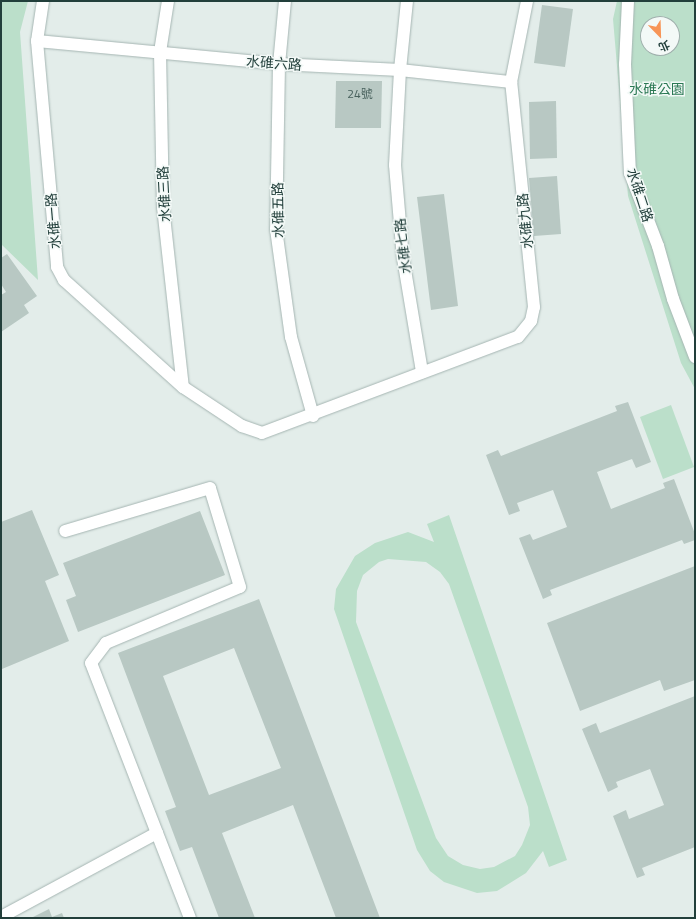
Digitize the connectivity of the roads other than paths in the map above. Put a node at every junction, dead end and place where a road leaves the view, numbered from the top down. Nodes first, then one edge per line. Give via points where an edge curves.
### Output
1 (43, 1) edge
2 (168, 1) edge
3 (285, 1) edge
4 (407, 1) edge
5 (527, 1) edge
6 (628, 1) edge
7 (37, 42) junction
8 (160, 52) junction
9 (279, 64) junction
10 (400, 70) junction
11 (511, 82) junction
12 (695, 357) edge
13 (422, 372) junction
14 (183, 387) junction
15 (313, 416) junction
16 (65, 531) dead end
17 (157, 832) junction
18 (1, 917) edge
19 (190, 918) edge

1 - 7 street, 水碓一路
2 - 8 street, 水碓三路
3 - 9 street, 水碓五路
4 - 10 street, 水碓七路
5 - 11 street, 水碓九路
6 - 12 street, 水碓二路 via 625,64 630,172
7 - 8 street, 水碓六路
7 - 14 street, 水碓一路 via 57,267 64,280
8 - 9 street, 水碓六路
8 - 14 street, 水碓三路 via 163,206
9 - 10 street, 水碓六路
9 - 15 street, 水碓五路 via 276,230 292,337
10 - 11 street, 水碓六路
10 - 13 street, 水碓七路 via 395,165 403,258
11 - 13 street, 水碓九路 via 534,307 531,321 518,337
13 - 15 street
14 - 15 street, 水碓一路 via 242,426 262,434
16 - 17 street via 210,488 240,587 106,643 91,663
17 - 18 street
17 - 19 street

